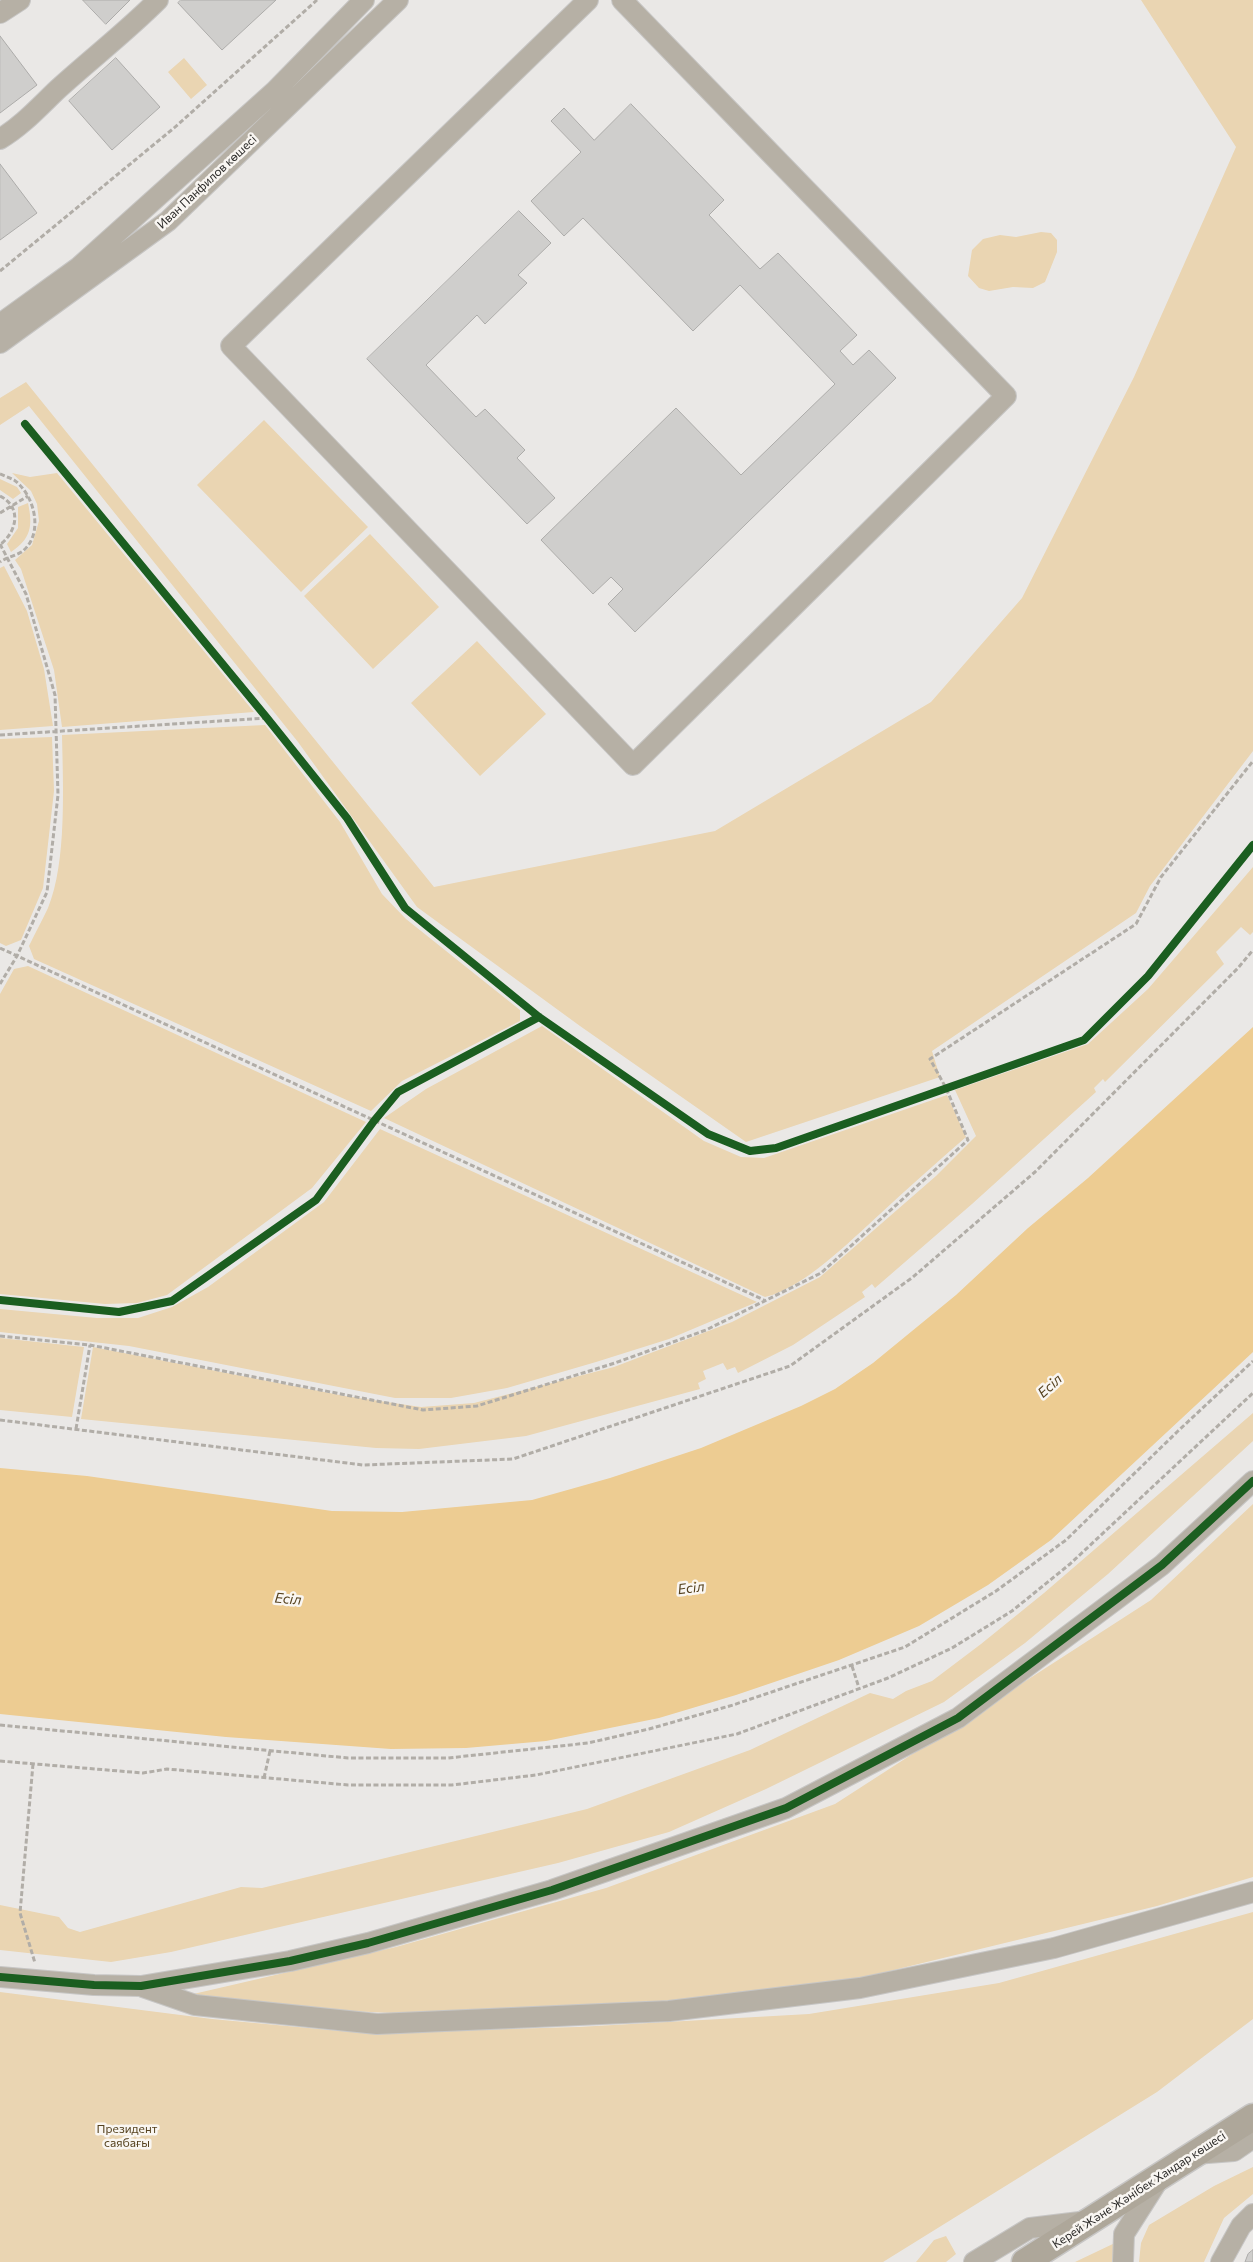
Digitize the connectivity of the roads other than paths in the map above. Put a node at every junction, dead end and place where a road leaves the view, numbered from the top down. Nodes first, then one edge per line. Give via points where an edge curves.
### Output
1 (20, 0) edge
2 (158, 0) edge
3 (364, 0) edge
4 (398, 0) edge
5 (588, 0) edge
6 (622, 0) edge
7 (0, 14) edge
8 (0, 139) edge
9 (0, 324) edge
10 (0, 344) edge
11 (1253, 1481) edge
12 (1253, 1892) edge
13 (0, 1977) edge
14 (141, 1986) junction
15 (1253, 2117) edge
16 (1253, 2138) edge
17 (1195, 2154) junction
18 (1161, 2176) junction
19 (1253, 2214) edge
20 (1092, 2220) junction
21 (974, 2262) edge
22 (1025, 2262) edge
23 (1123, 2262) edge
24 (1221, 2262) edge

1 - 7 street
2 - 8 street via 14,131
3 - 9 street, Иван Панфилов көшесі via 275,91 79,266
4 - 10 street, Иван Панфилов көшесі via 168,221
5 - 6 street via 231,346 633,765 1006,396
11 - 14 street via 1162,1565 958,1718 786,1808 552,1890 368,1943 290,1961
12 - 14 street via 1054,1948 842,1992 669,2011 377,2024 194,2005
13 - 14 street
15 - 17 main road, Керей Және Жәнібек Хандар көшесі
16 - 17 street via 1234,2152
17 - 18 main road, Керей Және Жәнібек Хандар көшесі
18 - 20 main road, Керей Және Жәнібек Хандар көшесі
18 - 23 street via 1124,2234
19 - 24 street via 1241,2226
20 - 21 street via 1030,2228
20 - 22 main road, Керей Және Жәнібек Хандар көшесі

